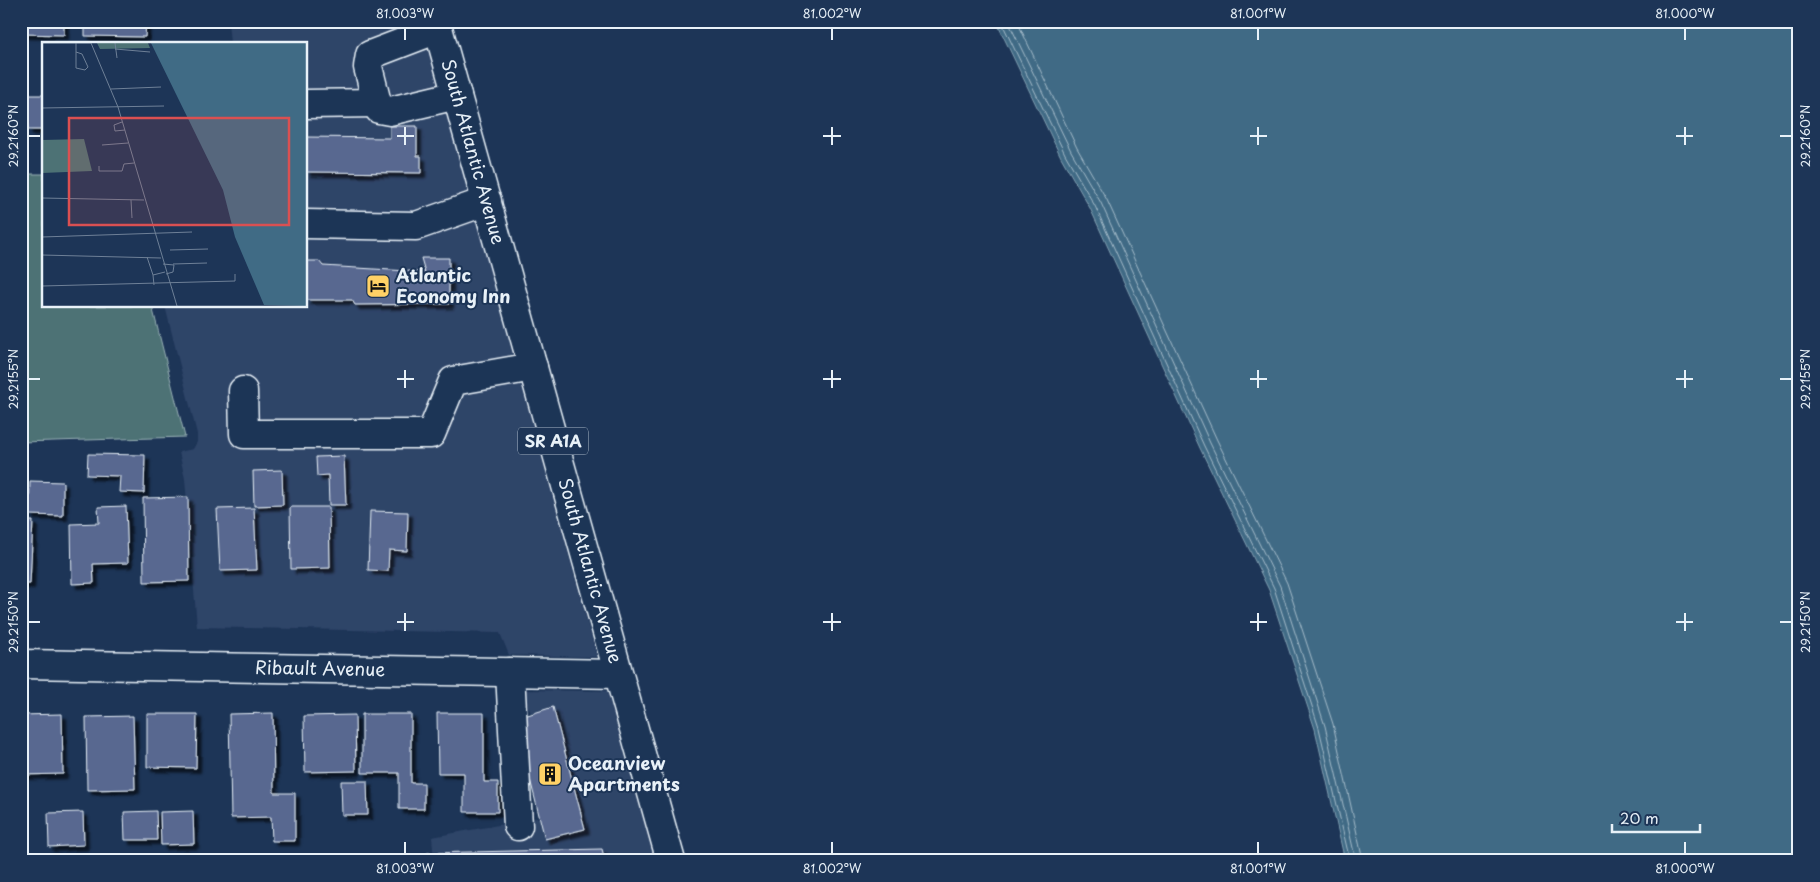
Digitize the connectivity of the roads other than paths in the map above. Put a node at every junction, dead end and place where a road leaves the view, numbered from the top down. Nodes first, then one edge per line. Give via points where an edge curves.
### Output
1 (437, 25) edge
2 (457, 95) junction
3 (377, 103) junction
4 (308, 104) edge
5 (486, 201) junction
6 (308, 224) edge
7 (533, 366) junction
8 (243, 391) dead end
9 (21, 664) edge
10 (510, 672) junction
11 (618, 674) junction
12 (518, 826) dead end
13 (671, 861) edge

1 - 2 main road, South Atlantic Avenue / SR A1A
1 - 3 main road via 370,55 368,67
2 - 3 main road via 390,111 379,109
2 - 5 main road, South Atlantic Avenue / SR A1A
3 - 4 main road
5 - 6 main road via 416,226
5 - 7 main road, South Atlantic Avenue / SR A1A
7 - 8 main road via 453,381 431,434 244,434
7 - 11 main road, South Atlantic Avenue / SR A1A
9 - 10 main road, Ribault Avenue
10 - 11 main road, Ribault Avenue
10 - 12 main road
11 - 13 main road, South Atlantic Avenue / SR A1A

